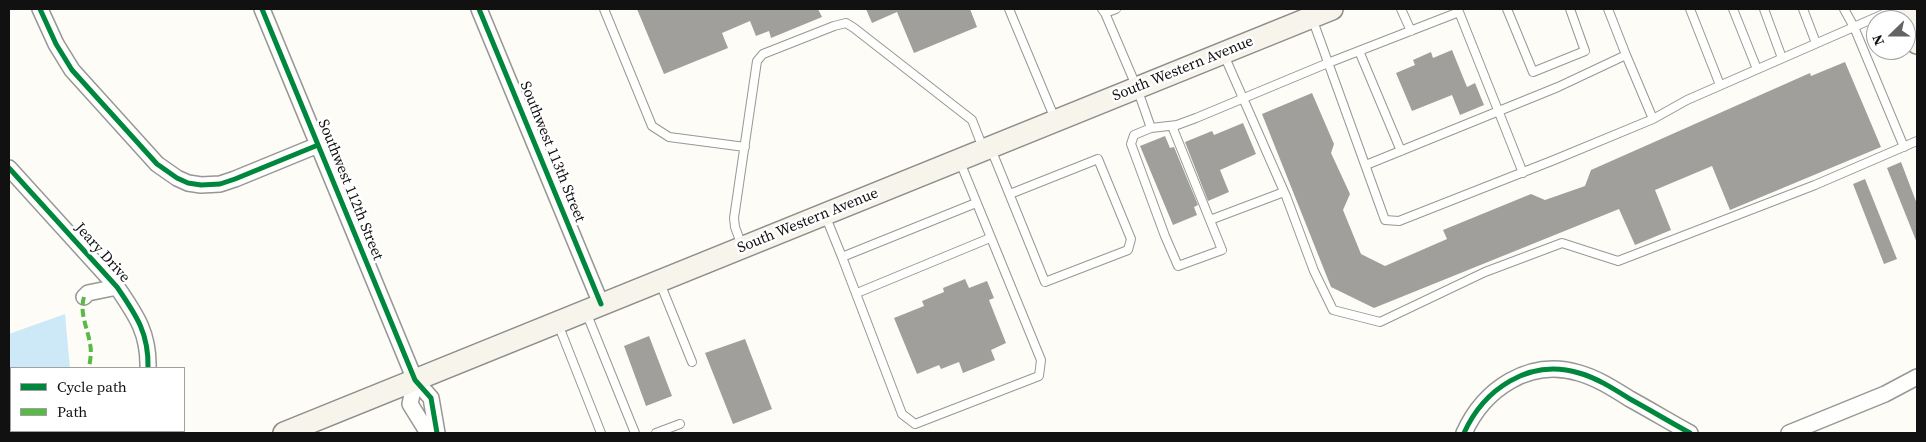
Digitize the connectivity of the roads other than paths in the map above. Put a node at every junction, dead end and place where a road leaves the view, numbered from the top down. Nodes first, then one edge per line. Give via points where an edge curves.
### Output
1 (40, 9) edge
2 (262, 9) edge
3 (479, 9) edge
4 (604, 9) edge
5 (1010, 9) edge
6 (1116, 9) edge
7 (1332, 9) edge
8 (1402, 9) edge
9 (1507, 9) edge
10 (1570, 9) edge
11 (1608, 9) edge
12 (1690, 9) edge
13 (1733, 9) edge
14 (1764, 9) edge
15 (1803, 9) edge
16 (1844, 9) edge
17 (1104, 11) edge
18 (1310, 13) edge
19 (1866, 23) edge
20 (1854, 27) junction
21 (1411, 31) junction
22 (1816, 43) junction
23 (1359, 51) junction
24 (1224, 53) junction
25 (1626, 55) junction
26 (1782, 58) junction
27 (1328, 63) junction
28 (1757, 69) junction
29 (1720, 85) junction
30 (1137, 88) junction
31 (1244, 99) junction
32 (1499, 112) junction
33 (1653, 119) junction
34 (1056, 121) junction
35 (1172, 126) junction
36 (1151, 128) junction
37 (1917, 141) edge
38 (318, 145) junction
39 (745, 147) junction
40 (1904, 147) junction
41 (987, 149) junction
42 (1401, 151) junction
43 (959, 160) junction
44 (1366, 166) junction
45 (9, 168) edge
46 (1523, 173) junction
47 (1284, 192) junction
48 (1010, 194) junction
49 (976, 203) junction
50 (825, 214) junction
51 (1210, 220) junction
52 (990, 238) junction
53 (742, 247) junction
54 (842, 257) junction
55 (660, 281) junction
56 (117, 287) junction
57 (857, 293) junction
58 (84, 297) dead end
59 (593, 308) junction
60 (557, 322) junction
61 (692, 362) dead end
62 (148, 367) edge
63 (1917, 377) edge
64 (414, 380) junction
65 (680, 424) dead end
66 (284, 433) edge
67 (428, 433) edge
68 (437, 433) edge
69 (601, 433) edge
70 (634, 433) edge
71 (656, 433) edge
72 (1464, 433) edge
73 (1690, 433) edge
74 (1789, 433) edge

1 - 38 street via 56,44 76,75 157,164 188,184 220,184 236,180
2 - 38 street, Southwest 112th Street
3 - 59 street, Southwest 113th Street
4 - 39 lane via 652,126 669,138
5 - 34 lane
6 - 17 lane
7 - 18 main road, South Western Avenue
8 - 21 lane
9 - 10 lane via 1533,72 1585,51
11 - 25 lane
12 - 29 lane
13 - 28 lane
14 - 26 lane
15 - 22 lane
16 - 20 lane
17 - 30 lane
18 - 24 main road, South Western Avenue
18 - 27 lane
19 - 20 lane
20 - 22 lane
20 - 40 lane
21 - 23 lane
21 - 32 lane via 1458,12
22 - 26 lane
23 - 27 lane
23 - 42 lane
24 - 30 main road, South Western Avenue
24 - 31 lane
25 - 32 lane
25 - 33 lane
26 - 28 lane
27 - 31 lane
27 - 44 lane
28 - 29 lane
29 - 33 lane
30 - 34 main road, South Western Avenue
30 - 36 lane
31 - 35 lane
31 - 47 lane
32 - 42 lane
32 - 46 lane
33 - 46 lane
34 - 41 main road, South Western Avenue
35 - 36 lane
35 - 51 lane
36 - 51 lane via 1134,135 1131,144 1178,266 1222,250
37 - 40 lane
38 - 64 street, Southwest 112th Street
39 - 41 lane via 757,61 763,54 846,23 972,120
39 - 53 lane via 734,218
40 - 47 lane via 1618,261 1562,243 1485,272 1380,322 1333,310 1314,271
41 - 43 main road, South Western Avenue
41 - 48 lane
42 - 44 lane
43 - 49 lane
43 - 50 main road, South Western Avenue
44 - 46 lane via 1385,220 1399,220
45 - 56 street, Jeary Drive
47 - 51 lane
48 - 48 lane via 1045,282 1128,250 1131,239 1098,159
49 - 52 lane
49 - 54 lane
50 - 53 main road, South Western Avenue
50 - 54 lane
52 - 57 lane
52 - 57 lane via 1041,360 1039,376 916,424 902,414
53 - 55 main road, South Western Avenue
54 - 57 lane
55 - 59 main road, South Western Avenue
55 - 61 lane
56 - 58 street via 88,293
56 - 62 street, Jeary Drive via 143,331 148,345
59 - 60 main road, South Western Avenue
59 - 70 lane
60 - 64 main road, South Western Avenue
60 - 69 lane
63 - 74 street via 1885,394
64 - 66 main road, South Western Avenue
64 - 67 street via 410,404
64 - 68 street via 431,398
65 - 71 lane
72 - 73 street via 1471,418 1492,392 1520,376 1551,369 1594,379

